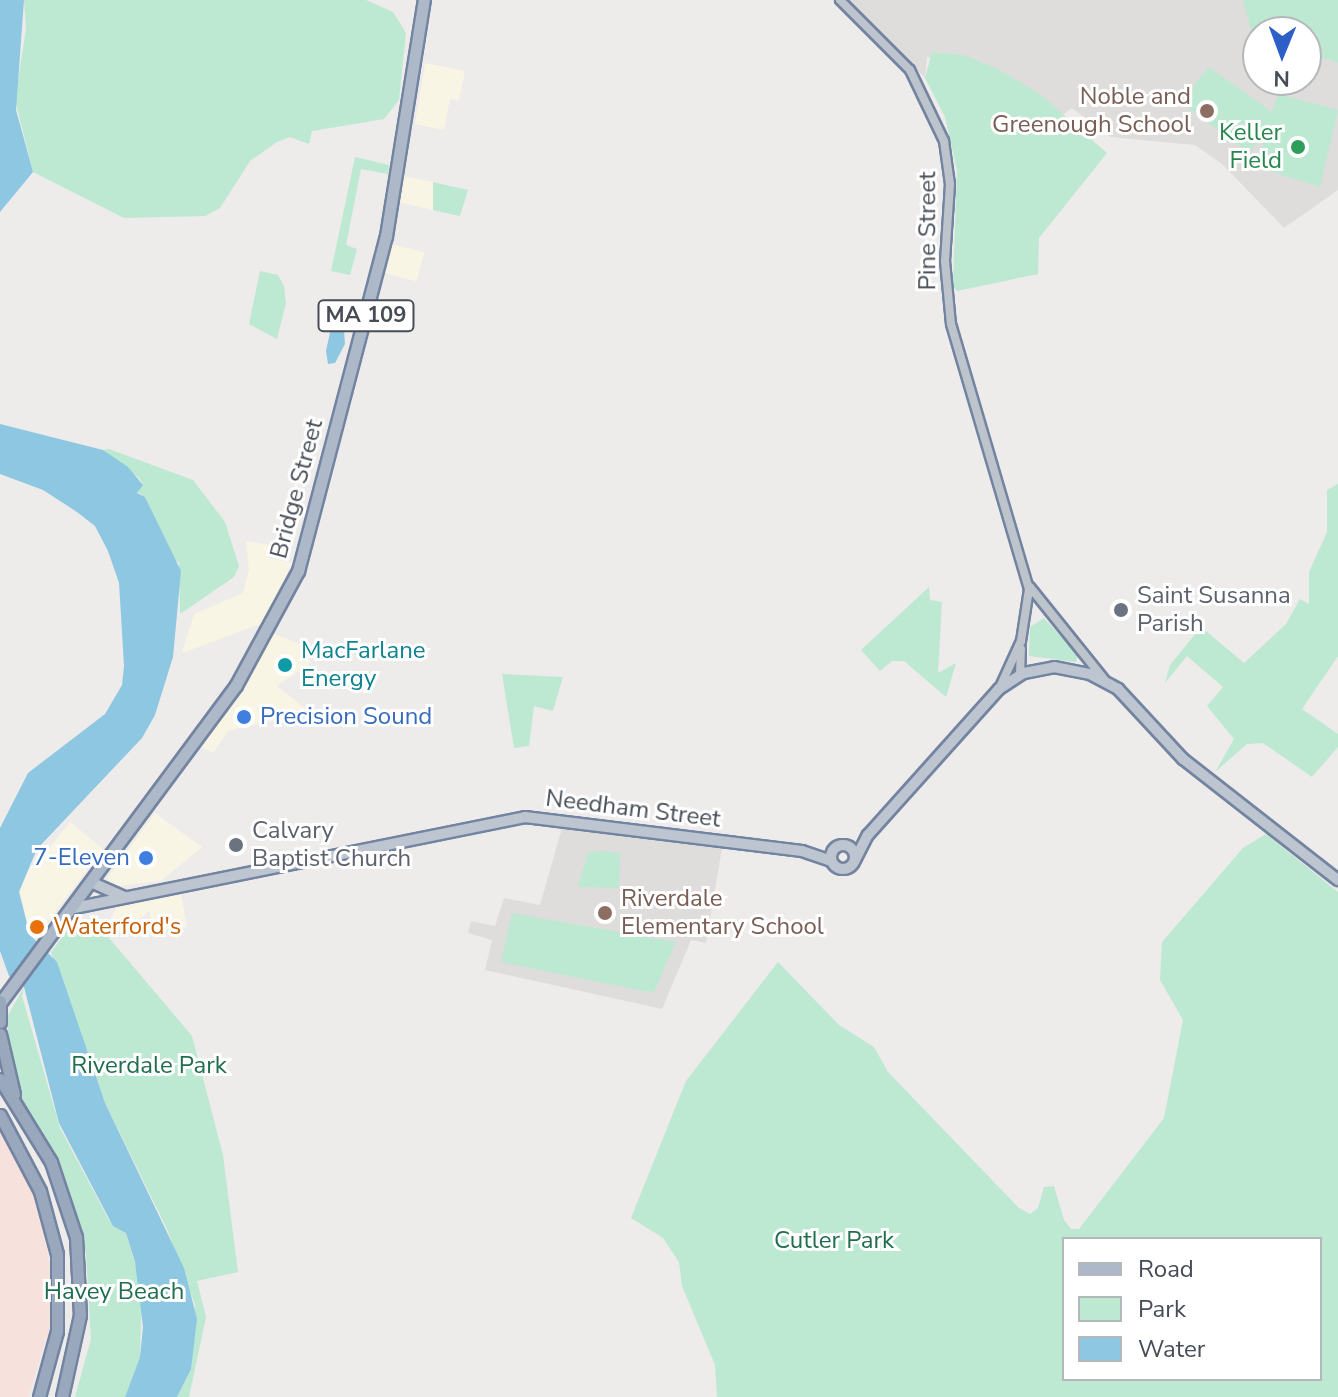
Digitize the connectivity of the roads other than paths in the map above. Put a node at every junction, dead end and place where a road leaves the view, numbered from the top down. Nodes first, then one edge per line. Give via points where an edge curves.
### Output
1 (424, 0) edge
2 (840, 0) edge
3 (1028, 584) junction
4 (1022, 636) junction
5 (1020, 675) junction
6 (1105, 680) junction
7 (999, 689) junction
8 (868, 835) junction
9 (848, 845) junction
10 (835, 847) junction
11 (802, 851) junction
12 (855, 860) junction
13 (831, 861) junction
14 (1338, 880) edge
15 (93, 883) junction
16 (130, 896) junction
17 (74, 908) junction
18 (1, 1001) edge
19 (0, 1022) edge
20 (0, 1034) edge
21 (0, 1079) edge
22 (18, 1106) junction
23 (0, 1115) edge
24 (54, 1344) junction
25 (76, 1348) junction
26 (39, 1397) edge
27 (62, 1397) edge

1 - 15 main road, Bridge Street / MA 109 via 386,236 304,557 246,669
2 - 3 street, Pine Street via 905,64 940,126 950,176 945,270 951,324
3 - 4 street, Pine Street
3 - 6 street, Pine Street
4 - 5 street, Pine Street
4 - 7 street, Pine Street
5 - 6 main road via 1064,668
5 - 7 main road
6 - 14 main road via 1183,759
7 - 8 main road
8 - 9 main road
8 - 12 main road
9 - 10 main road
9 - 12 main road
10 - 11 main road, Needham Street
10 - 13 main road
11 - 13 main road, Needham Street
11 - 16 main road, Needham Street via 525,817
12 - 13 main road via 843,869
15 - 16 main road via 109,893
15 - 17 main road, Bridge Street / MA 109
16 - 17 main road, Needham Street
17 - 18 main road, Bridge Street / MA 109
18 - 19 highway
20 - 22 highway
21 - 22 highway
22 - 25 highway via 54,1168 75,1231 81,1289
23 - 24 highway via 35,1179 52,1228 59,1279
24 - 25 highway
24 - 26 highway
25 - 27 highway

